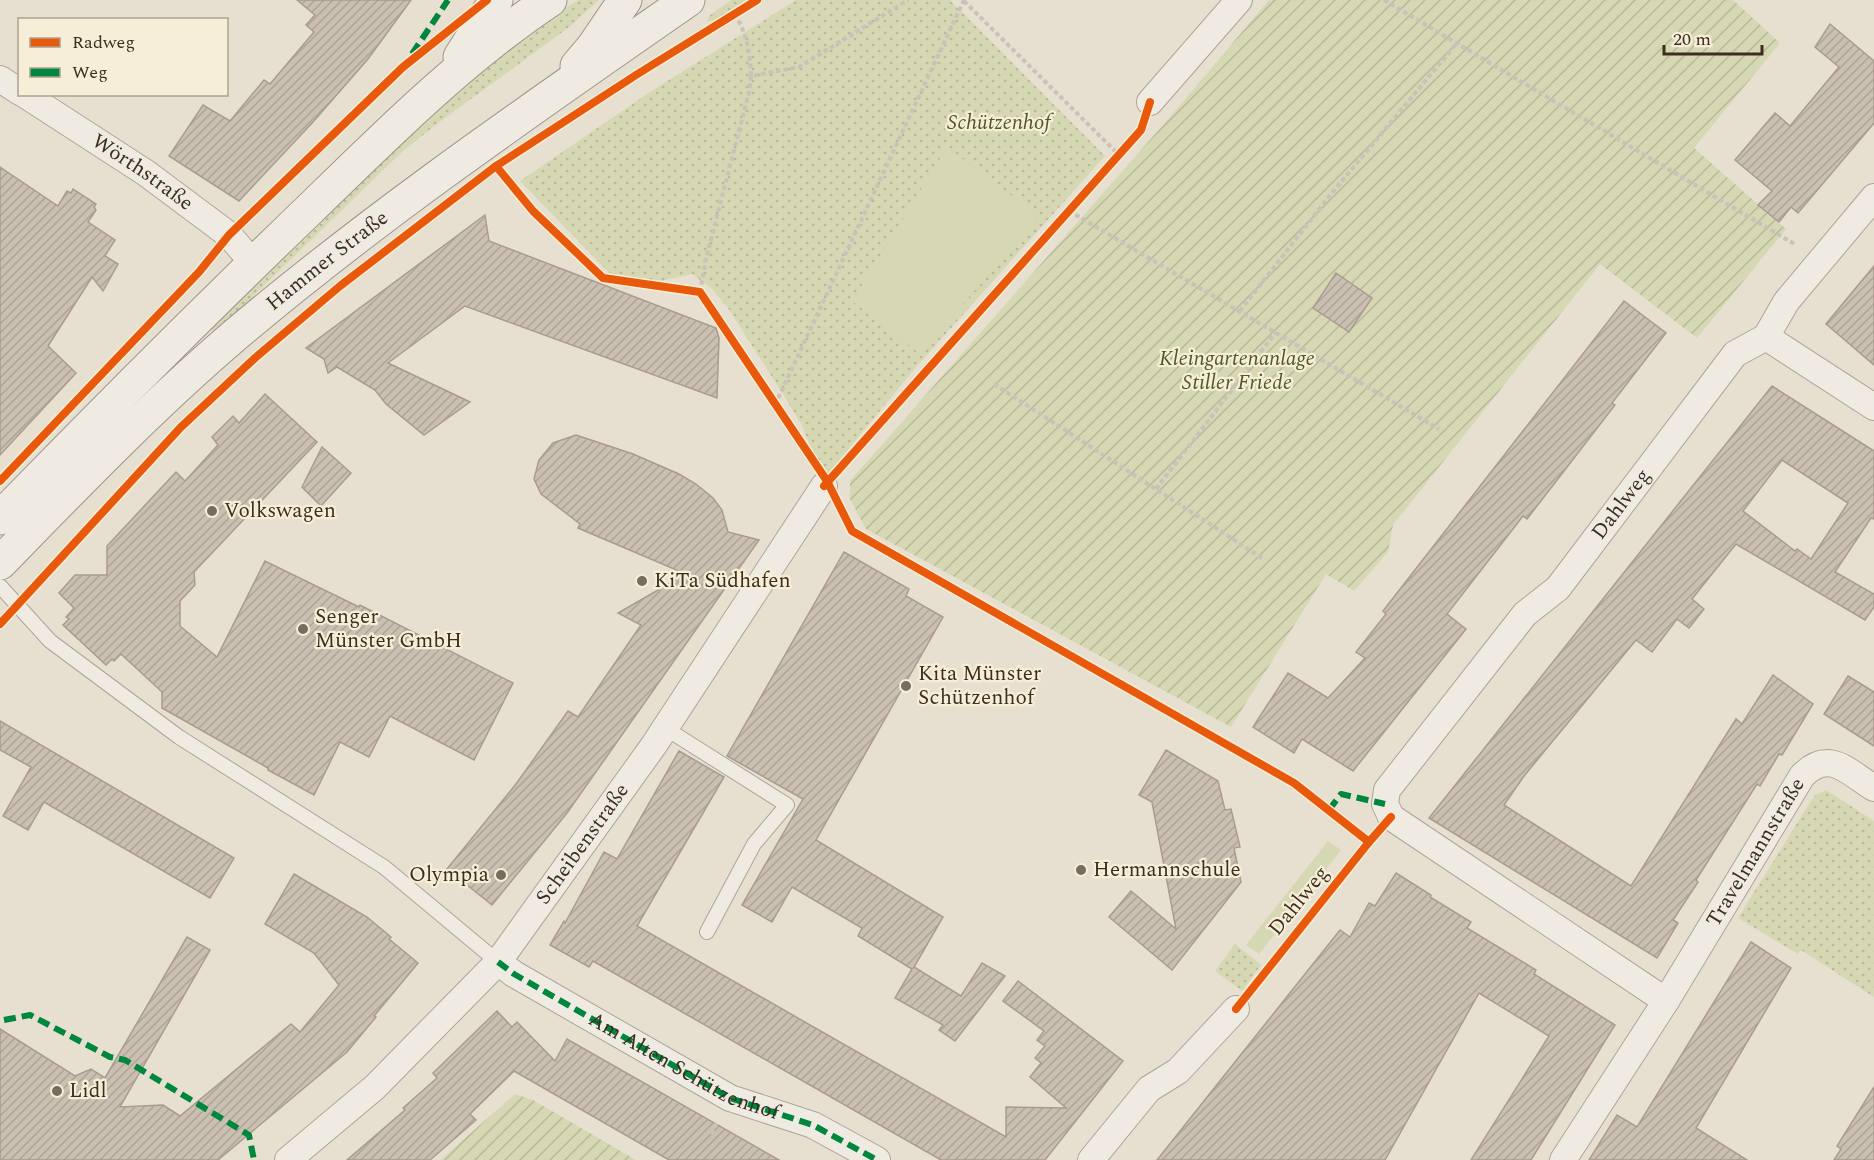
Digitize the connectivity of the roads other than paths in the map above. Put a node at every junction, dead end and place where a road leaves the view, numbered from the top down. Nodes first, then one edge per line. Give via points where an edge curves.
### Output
1 (496, 0) edge
2 (550, 0) edge
3 (625, 0) edge
4 (688, 0) edge
5 (1239, 0) edge
6 (447, 78) junction
7 (0, 79) edge
8 (18, 91) edge
9 (552, 94) junction
10 (27, 96) edge
11 (1150, 102) dead end
12 (1874, 197) edge
13 (253, 263) junction
14 (1766, 337) junction
15 (1874, 407) edge
16 (824, 486) dead end
17 (0, 518) edge
18 (0, 563) edge
19 (0, 586) edge
20 (665, 728) junction
21 (1874, 788) edge
22 (707, 932) dead end
23 (498, 962) junction
24 (1666, 1001) junction
25 (1236, 1009) dead end
26 (288, 1160) edge
27 (876, 1160) edge
28 (1091, 1160) edge
29 (1563, 1160) edge

1 - 6 main road
2 - 6 main road, Hammer Straße
3 - 9 main road via 593,47
4 - 9 main road, Hammer Straße
5 - 11 street
6 - 13 main road, Hammer Straße
7 - 8 street
9 - 18 main road, Hammer Straße via 391,210 232,338 141,419
10 - 13 street, Wörthstraße via 146,173 229,235
12 - 14 street via 1786,302
13 - 17 main road, Hammer Straße
14 - 15 street
14 - 24 street, Dahlweg via 1735,354 1558,588 1525,614 1387,790 1385,804 1391,818
16 - 20 street, Scheibenstraße
19 - 23 lane via 50,641 179,737 384,867
20 - 22 lane via 787,805 754,844
20 - 23 street, Scheibenstraße
21 - 24 street, Travelmannstraße via 1827,762 1820,762 1802,776
23 - 26 street, Scheibenstraße via 375,1087
23 - 27 street, Am Alten Schützenhof via 730,1098 813,1125
24 - 29 street, Travelmannstraße
25 - 28 street via 1178,1071 1149,1089

